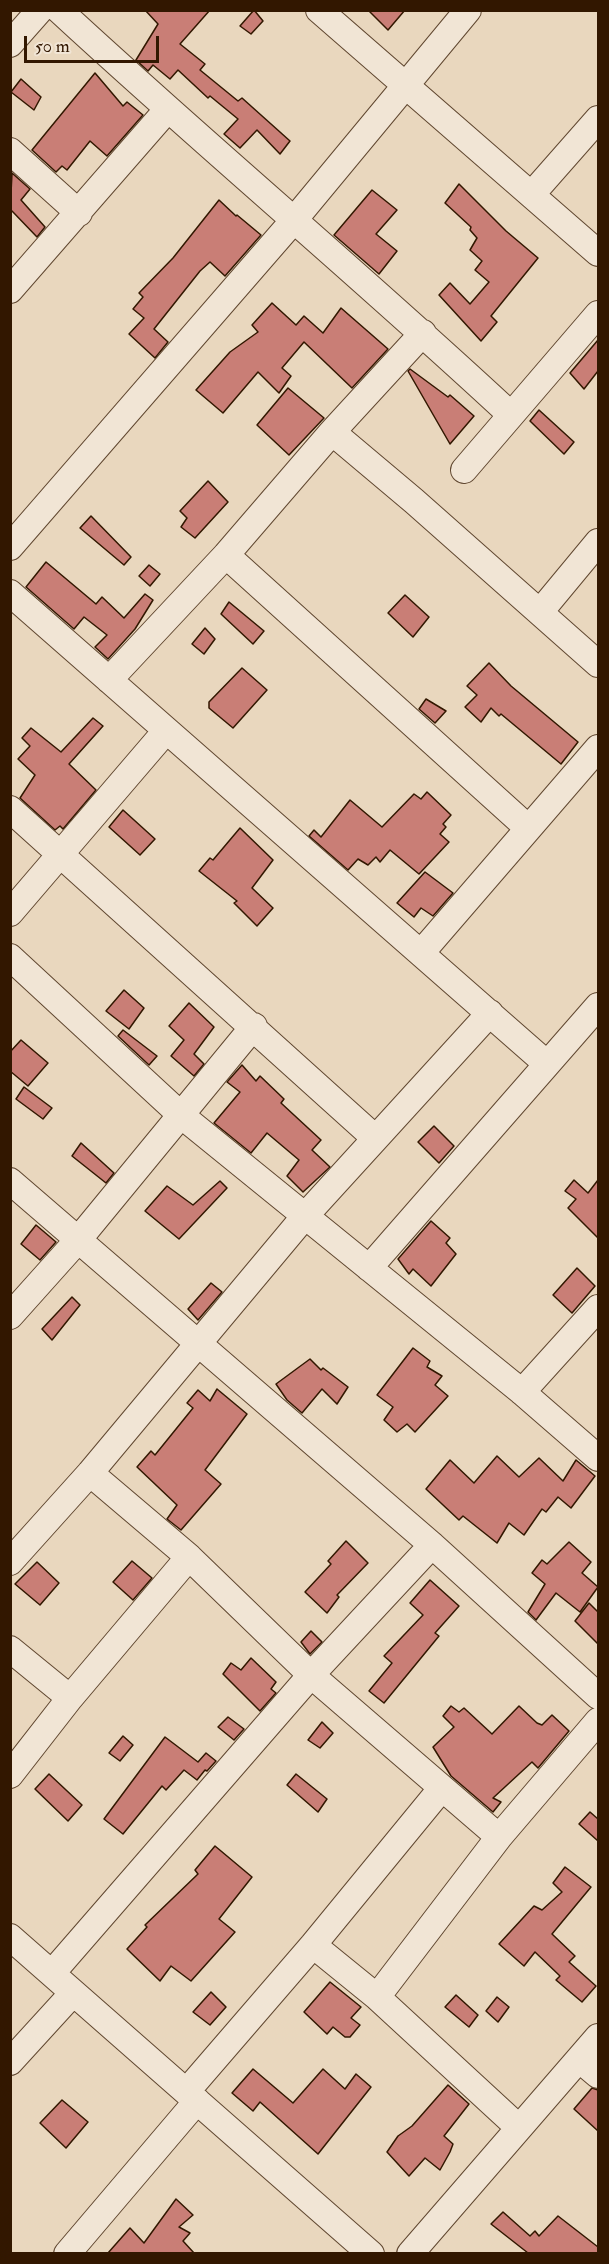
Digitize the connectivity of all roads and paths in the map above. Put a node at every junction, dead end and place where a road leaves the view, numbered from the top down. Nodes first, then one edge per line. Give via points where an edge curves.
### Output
1 (40, 10) edge
2 (58, 10) edge
3 (319, 10) edge
4 (468, 10) edge
5 (10, 44) edge
6 (406, 85) junction
7 (167, 110) junction
8 (598, 119) edge
9 (10, 150) edge
10 (532, 194) junction
11 (78, 213) junction
12 (294, 220) junction
13 (598, 253) edge
14 (10, 290) edge
15 (598, 314) edge
16 (423, 333) junction
17 (511, 415) junction
18 (332, 432) junction
19 (464, 470) dead end
20 (598, 542) edge
21 (10, 547) edge
22 (226, 555) junction
23 (10, 593) edge
24 (540, 612) junction
25 (598, 664) edge
26 (109, 680) junction
27 (165, 732) junction
28 (598, 748) edge
29 (10, 809) edge
30 (528, 828) junction
31 (62, 854) junction
32 (10, 913) edge
33 (421, 953) junction
34 (10, 957) edge
35 (598, 1006) edge
36 (490, 1013) junction
37 (254, 1026) junction
38 (547, 1064) junction
39 (182, 1116) junction
40 (375, 1138) junction
41 (10, 1181) edge
42 (304, 1217) junction
43 (78, 1240) junction
44 (369, 1268) junction
45 (598, 1308) edge
46 (10, 1316) edge
47 (197, 1342) junction
48 (522, 1392) junction
49 (598, 1458) edge
50 (90, 1473) junction
51 (432, 1545) junction
52 (189, 1557) junction
53 (10, 1562) edge
54 (10, 1649) edge
55 (311, 1675) junction
56 (598, 1696) edge
57 (70, 1698) junction
58 (598, 1721) edge
59 (10, 1775) edge
60 (441, 1789) junction
61 (499, 1837) junction
62 (10, 1937) edge
63 (313, 1945) junction
64 (52, 1973) junction
65 (73, 1993) junction
66 (377, 1997) junction
67 (598, 2037) edge
68 (10, 2062) edge
69 (589, 2067) edge
70 (192, 2096) junction
71 (518, 2127) junction
72 (74, 2251) edge
73 (371, 2253) edge
74 (410, 2253) edge

1 - 5 street
2 - 7 street
3 - 6 street
4 - 6 street
6 - 10 street
6 - 12 street
7 - 11 street
7 - 12 street
8 - 10 street
9 - 11 street
10 - 13 street
11 - 14 street
12 - 16 street
12 - 21 street
15 - 17 street
16 - 17 street
16 - 18 street
17 - 19 street
18 - 22 street
18 - 24 street
20 - 24 street
22 - 26 street
22 - 30 street
23 - 26 street
24 - 25 street
26 - 27 street
27 - 31 street
27 - 33 street
28 - 30 street
29 - 31 street
30 - 33 street
31 - 32 street
31 - 37 street
33 - 36 street
34 - 39 street
35 - 38 street
36 - 38 street
36 - 40 street
37 - 39 street
37 - 40 street
38 - 44 street
39 - 42 street
39 - 43 street
40 - 42 street
41 - 43 street
42 - 44 street
42 - 47 street
43 - 46 street
43 - 47 street
44 - 48 street
45 - 48 street
47 - 50 street
47 - 51 street
48 - 49 street
50 - 52 street
50 - 53 street
51 - 55 street
51 - 56 street
52 - 55 street
52 - 57 street
54 - 57 street
55 - 60 street
55 - 64 street
57 - 59 street
58 - 61 street
60 - 61 street
60 - 63 street
61 - 66 street
62 - 64 street
63 - 66 street
63 - 70 street
64 - 65 street
65 - 68 street
65 - 70 street
66 - 71 street
67 - 69 street
69 - 71 street
70 - 72 street
70 - 73 street
71 - 74 street

